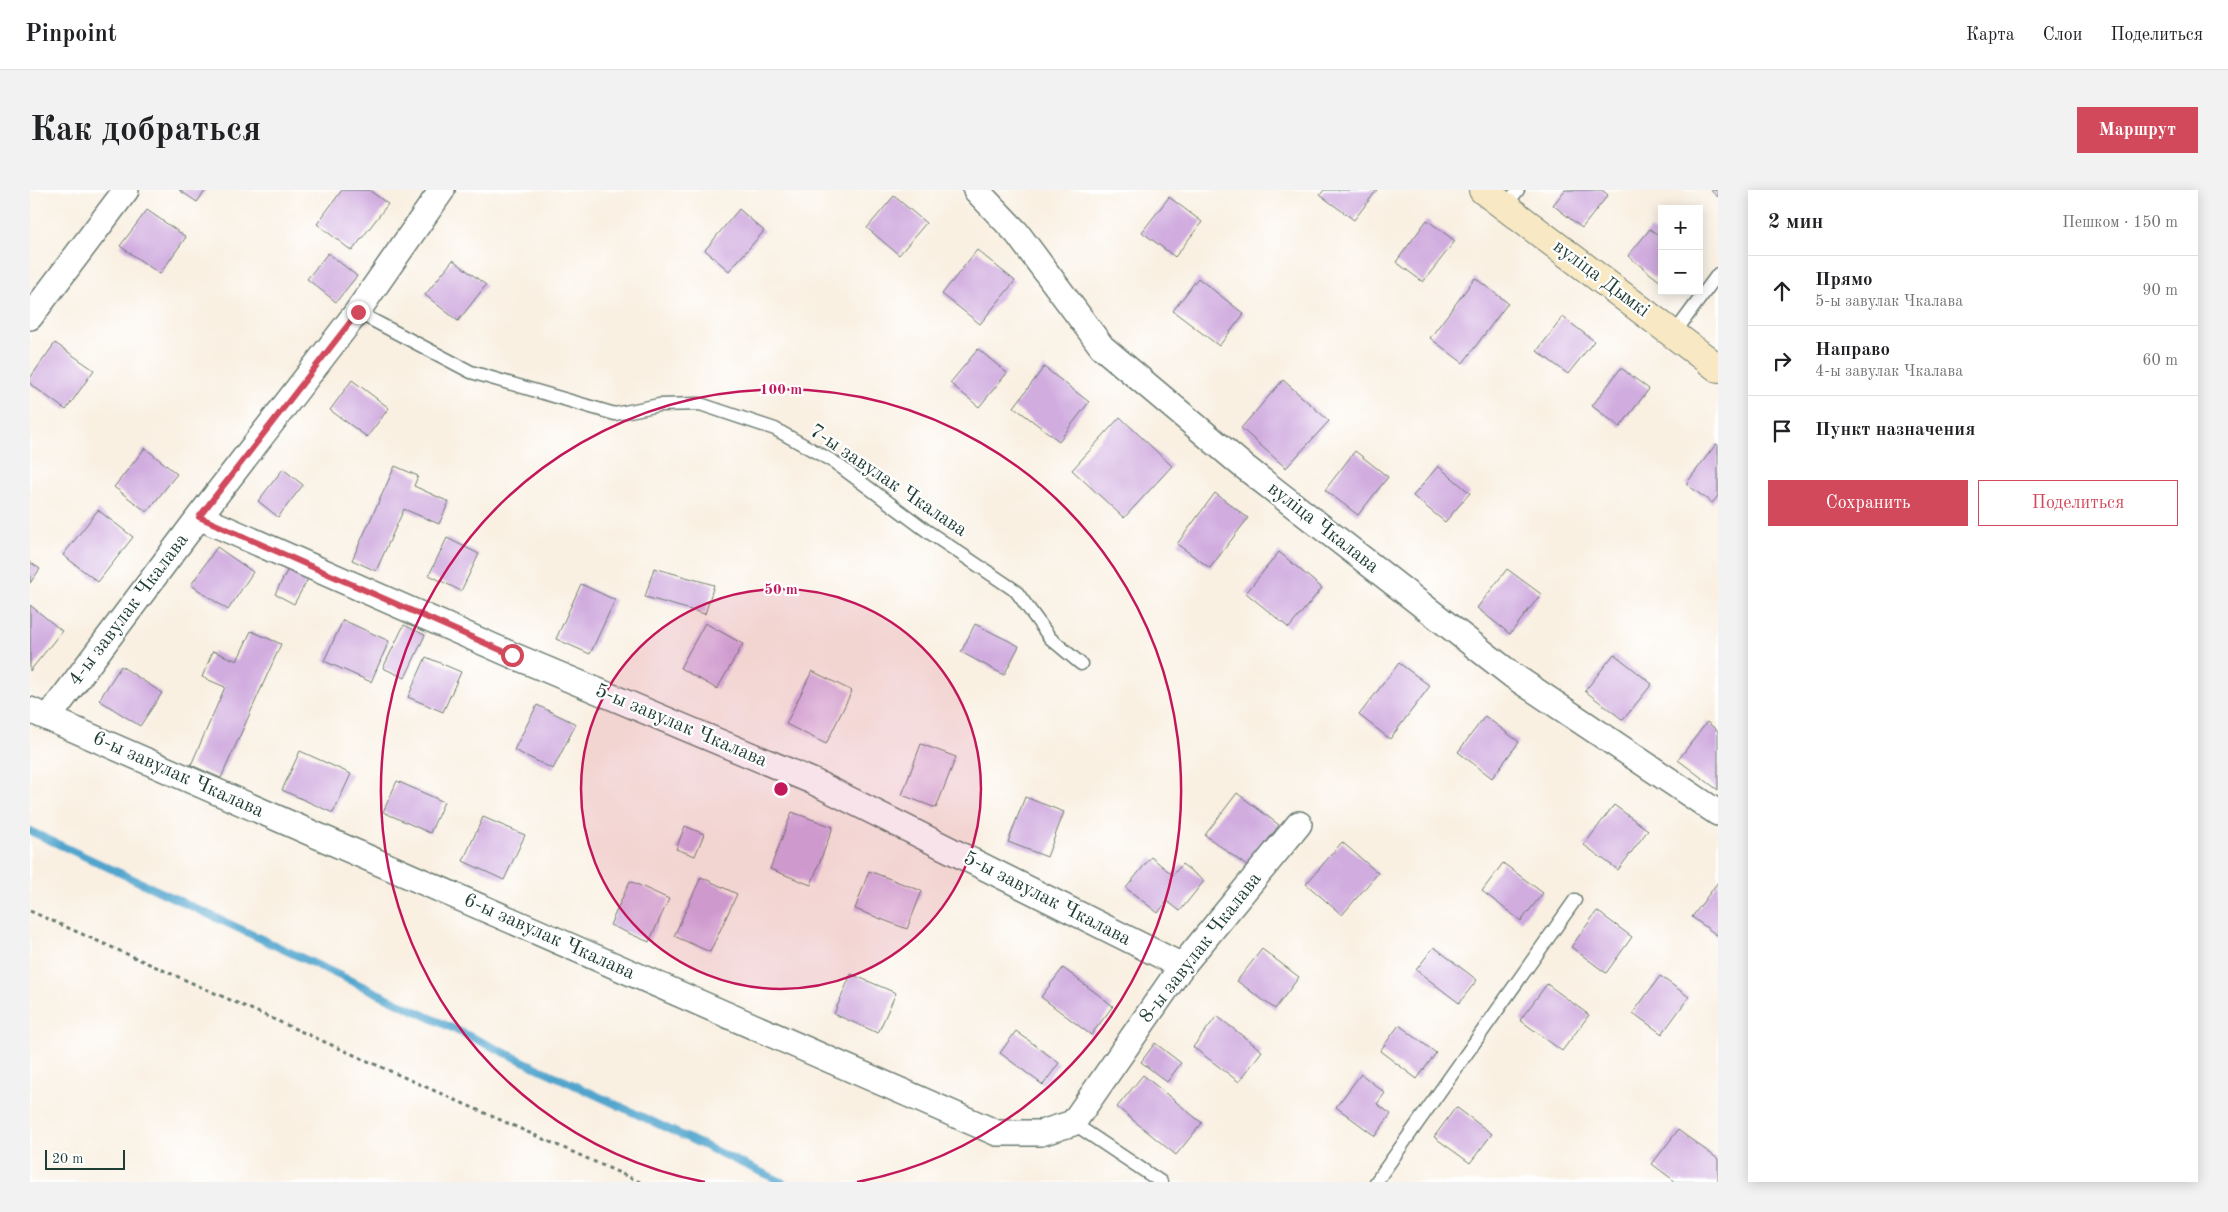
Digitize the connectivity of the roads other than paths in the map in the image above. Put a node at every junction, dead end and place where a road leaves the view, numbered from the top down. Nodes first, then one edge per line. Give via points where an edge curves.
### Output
1 (126, 190) edge
2 (442, 190) edge
3 (976, 190) edge
4 (1483, 190) edge
5 (1512, 198) edge
6 (1718, 274) edge
7 (358, 312) junction
8 (30, 317) edge
9 (1673, 334) junction
10 (1718, 368) edge
11 (199, 517) junction
12 (1081, 664) dead end
13 (39, 714) edge
14 (1718, 813) edge
15 (1300, 824) dead end
16 (1575, 900) dead end
17 (1182, 966) junction
18 (1072, 1123) junction
19 (1161, 1182) edge
20 (1376, 1182) edge

1 - 8 street
2 - 7 street, 4-ы завулак Чкалава
3 - 14 street, вуліца Чкалава via 1017,233 1102,347 1242,465 1512,675
4 - 5 street, вуліца Дымкі
5 - 9 street, вуліца Дымкі
6 - 9 lane
7 - 11 street, 4-ы завулак Чкалава
7 - 12 lane, 7-ы завулак Чкалава via 471,372 615,414 659,405 700,404 775,429 834,462 927,531 1016,591 1050,638
9 - 10 street, вуліца Дымкі
11 - 13 street, 4-ы завулак Чкалава
11 - 17 street, 5-ы завулак Чкалава via 512,655 812,781
13 - 18 street, 6-ы завулак Чкалава via 997,1133 1041,1134
15 - 17 street, 8-ы завулак Чкалава
16 - 20 lane
17 - 18 street, 8-ы завулак Чкалава
18 - 19 lane

